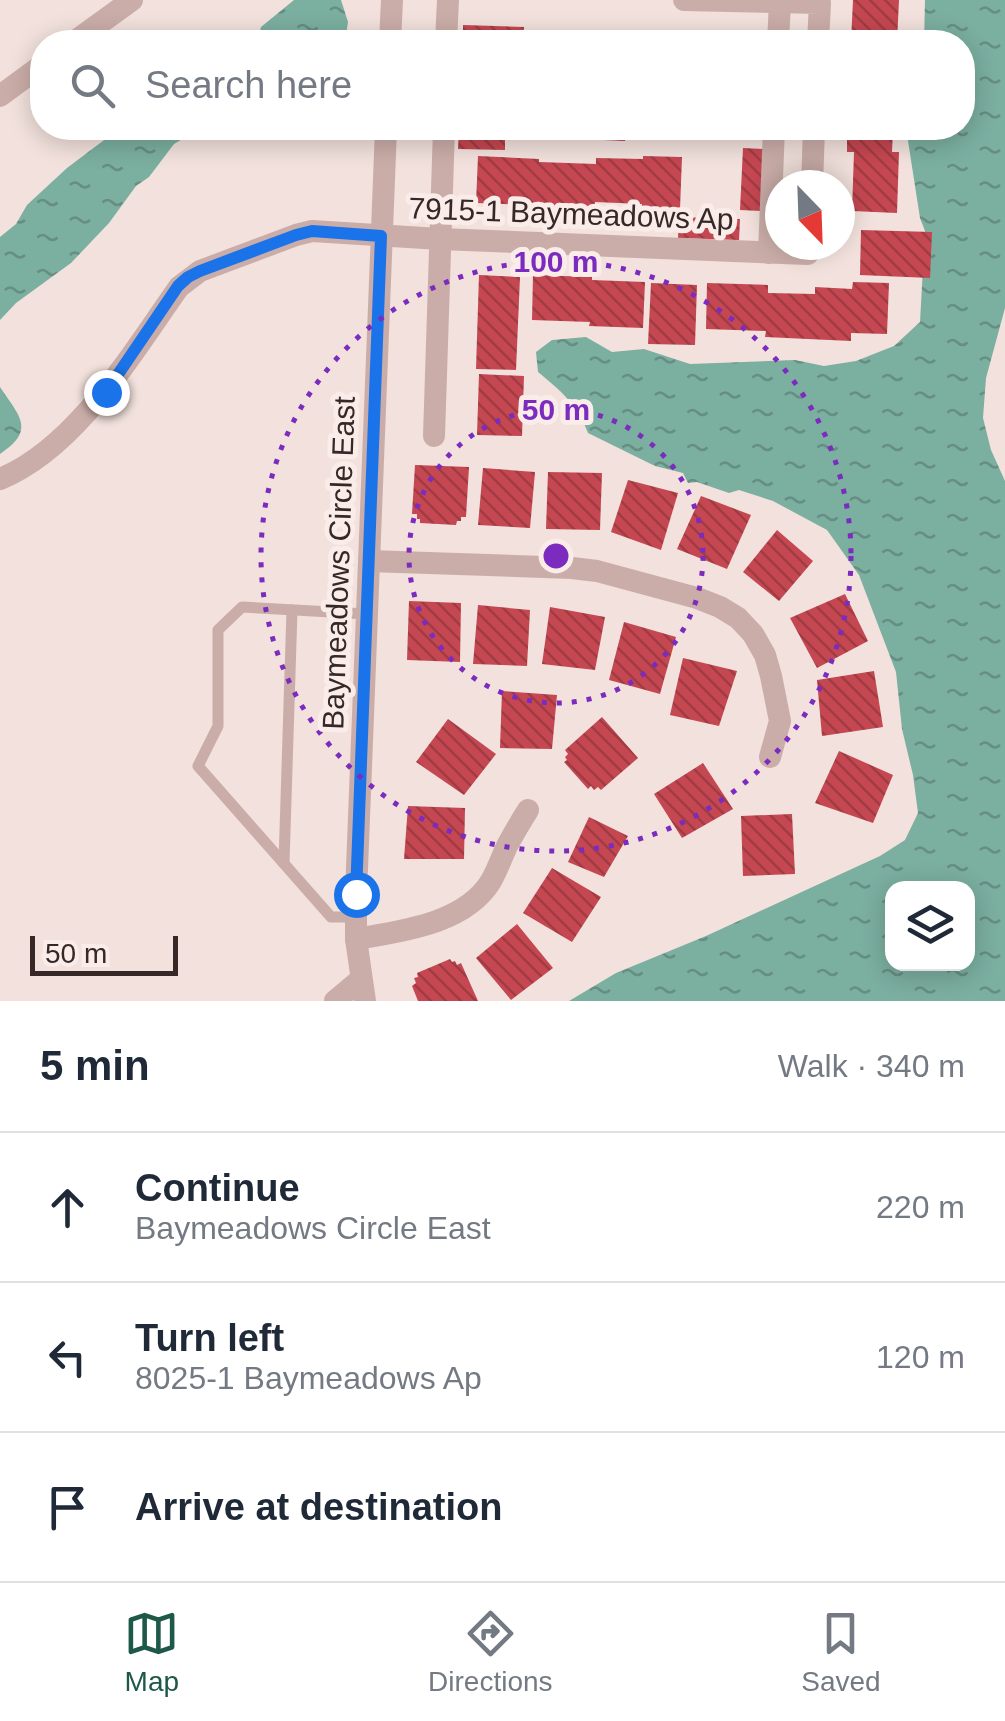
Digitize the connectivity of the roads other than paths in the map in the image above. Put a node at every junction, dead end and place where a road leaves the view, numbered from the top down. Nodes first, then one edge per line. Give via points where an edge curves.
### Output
1 (132, 0) edge
2 (392, 0) edge
3 (448, 0) edge
4 (687, 0) edge
5 (780, 2) edge
6 (91, 30) edge
7 (391, 30) edge
8 (447, 30) edge
9 (779, 30) edge
10 (819, 30) edge
11 (30, 74) edge
12 (0, 96) edge
13 (385, 140) edge
14 (444, 140) edge
15 (774, 140) edge
16 (814, 140) edge
17 (772, 170) edge
18 (813, 170) edge
19 (381, 236) junction
20 (440, 239) junction
21 (765, 253) edge
22 (434, 436) dead end
23 (0, 479) edge
24 (370, 560) junction
25 (292, 610) junction
26 (367, 614) junction
27 (770, 756) dead end
28 (528, 810) dead end
29 (284, 864) junction
30 (356, 928) junction
31 (363, 990) edge
32 (336, 1001) edge

1 - 6 street
2 - 7 street
3 - 8 street
4 - 5 street
5 - 9 street
5 - 10 street via 820,3
11 - 12 street
13 - 19 street, Baymeadows Circle East
14 - 20 street
15 - 17 street
16 - 18 street
19 - 20 street, 7915-1 Baymeadows Ap
19 - 23 street, 7915-1 Baymeadows Ap via 312,231 188,277 106,392 29,465
19 - 24 street, Baymeadows Circle East
20 - 21 street, 7915-1 Baymeadows Ap
20 - 22 street
24 - 26 street, Baymeadows Circle East
24 - 27 street via 572,568 720,607 738,618 765,654 780,721
25 - 26 lane
25 - 29 lane
25 - 29 lane via 242,607 218,630 218,726 198,766
26 - 30 street, Baymeadows Circle East
28 - 30 street via 491,882 465,907 394,932
29 - 30 lane via 331,917
30 - 31 street, Baymeadows Circle East
31 - 32 street

